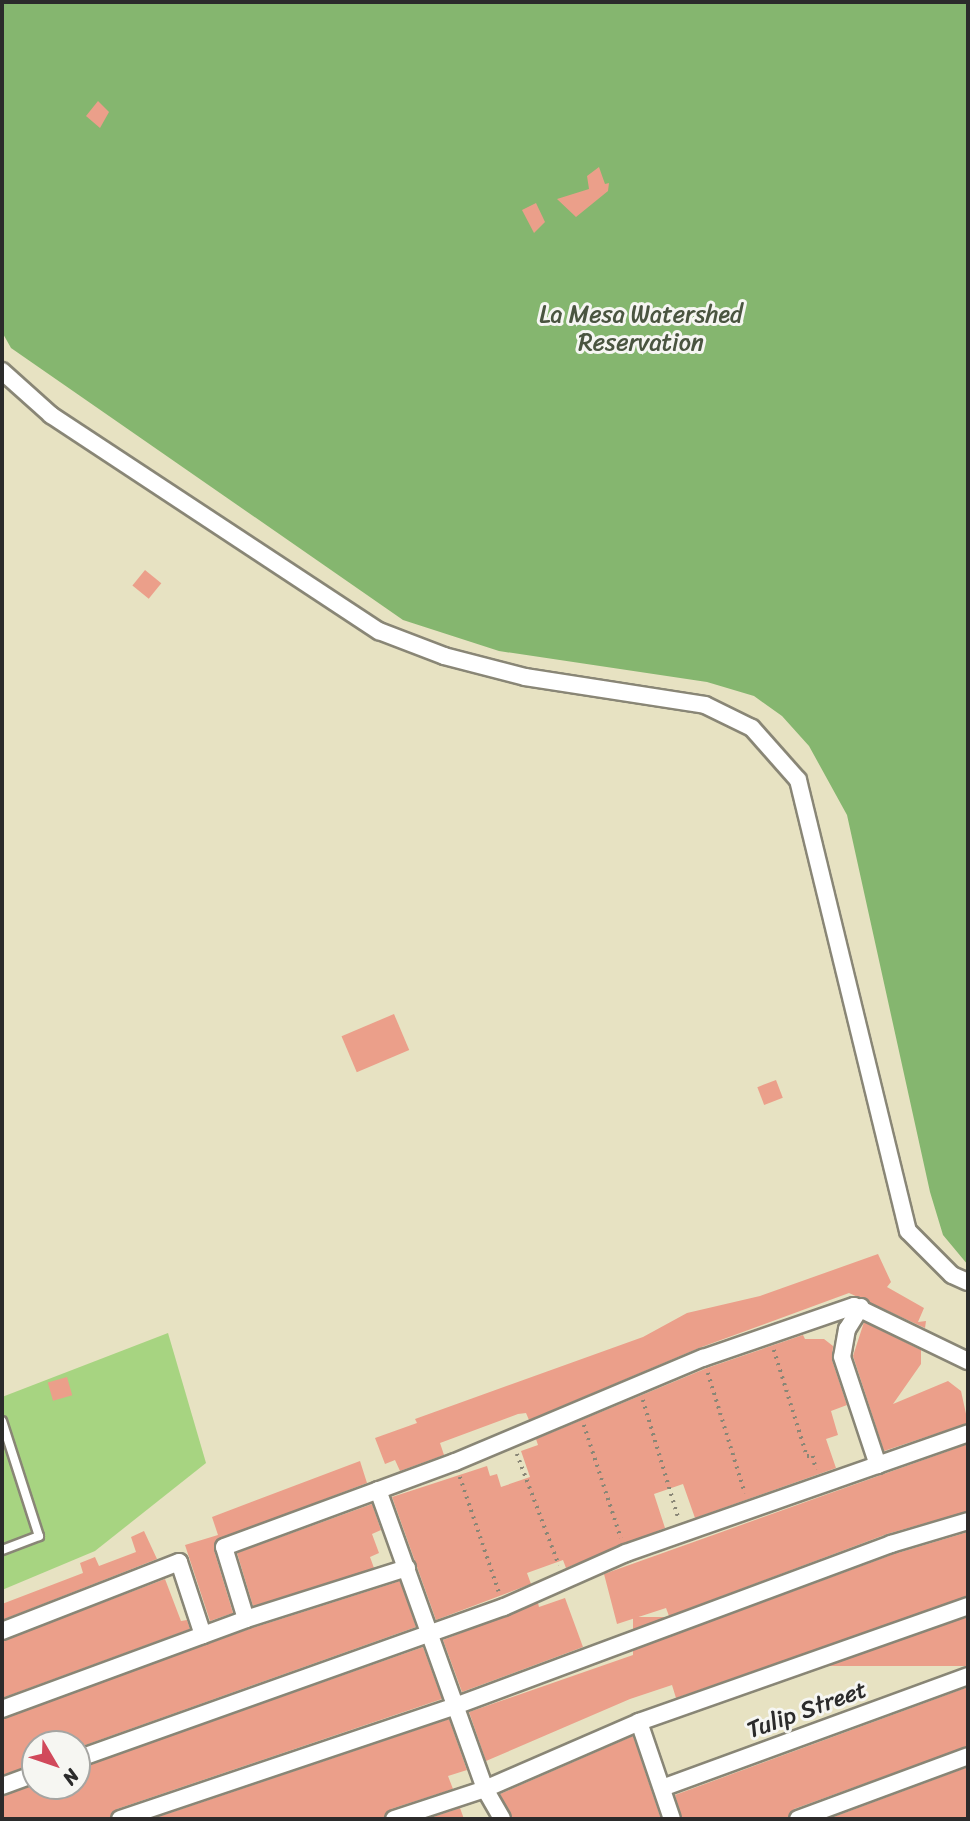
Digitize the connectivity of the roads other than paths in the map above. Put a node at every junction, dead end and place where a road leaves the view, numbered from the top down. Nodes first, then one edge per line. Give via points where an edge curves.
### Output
1 (2, 371) edge
2 (968, 1282) edge
3 (861, 1307) junction
4 (968, 1361) edge
5 (2, 1421) edge
6 (968, 1433) edge
7 (878, 1465) junction
8 (378, 1490) junction
9 (968, 1521) edge
10 (2, 1550) edge
11 (407, 1567) junction
12 (968, 1606) edge
13 (246, 1619) junction
14 (2, 1631) edge
15 (432, 1634) junction
16 (203, 1635) junction
17 (968, 1676) edge
18 (458, 1705) junction
19 (2, 1709) edge
20 (639, 1722) junction
21 (91, 1754) edge
22 (968, 1756) edge
23 (21, 1779) edge
24 (2, 1786) edge
25 (662, 1788) junction
26 (485, 1789) junction
27 (120, 1819) edge
28 (394, 1819) edge
29 (502, 1819) edge
30 (672, 1819) edge
31 (798, 1819) edge

1 - 2 street via 51,415 379,631 444,656 525,677 705,705 752,728 798,780 908,1231 952,1275
3 - 4 street
3 - 7 street via 847,1329 842,1357
3 - 8 street via 837,1311 638,1382 455,1462
5 - 10 lane via 39,1536
6 - 7 street
7 - 15 street via 626,1553
8 - 11 street
8 - 13 street via 224,1547
9 - 18 street via 891,1544
11 - 13 street
11 - 15 street
12 - 20 street
13 - 16 street
14 - 16 street via 179,1562
15 - 18 street
15 - 21 street
16 - 19 street
17 - 25 street, Tulip Street
18 - 26 street
18 - 27 street
20 - 25 street
20 - 26 street
22 - 31 street
23 - 24 street
25 - 30 street
26 - 28 street
26 - 29 street

